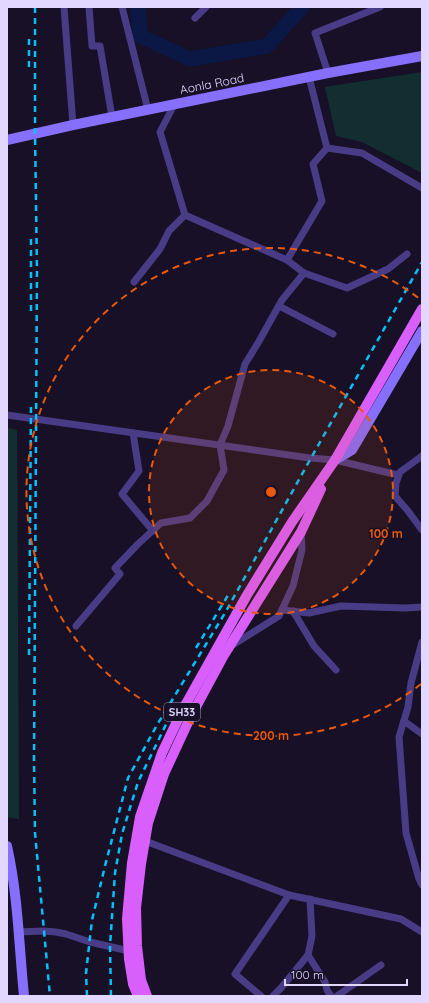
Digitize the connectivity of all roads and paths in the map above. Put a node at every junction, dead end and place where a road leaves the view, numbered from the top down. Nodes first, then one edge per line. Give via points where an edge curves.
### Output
1 (64, 7) edge
2 (89, 7) edge
3 (122, 7) edge
4 (206, 7) edge
5 (380, 7) edge
6 (194, 18) dead end
7 (422, 56) edge
8 (328, 74) junction
9 (309, 78) junction
10 (174, 105) junction
11 (148, 110) junction
12 (112, 117) junction
13 (72, 125) junction
14 (7, 140) edge
15 (327, 148) junction
16 (422, 188) edge
17 (184, 215) junction
18 (407, 254) dead end
19 (287, 260) junction
20 (304, 273) junction
21 (134, 282) dead end
22 (279, 306) junction
23 (422, 309) edge
24 (422, 331) edge
25 (333, 334) dead end
26 (7, 415) edge
27 (133, 433) junction
28 (220, 445) junction
29 (422, 456) edge
30 (335, 460) junction
31 (398, 475) junction
32 (153, 530) junction
33 (422, 530) edge
34 (301, 532) junction
35 (422, 607) edge
36 (282, 610) junction
37 (293, 611) junction
38 (76, 626) dead end
39 (422, 642) edge
40 (229, 647) junction
41 (336, 670) dead end
42 (404, 722) junction
43 (422, 734) edge
44 (145, 841) junction
45 (7, 846) edge
46 (422, 885) edge
47 (289, 894) junction
48 (310, 899) junction
49 (18, 932) junction
50 (422, 932) edge
51 (129, 951) junction
52 (308, 955) junction
53 (381, 965) dead end
54 (24, 996) edge
55 (138, 996) edge
56 (147, 996) edge
57 (261, 996) edge
58 (273, 996) edge
59 (331, 996) edge
60 (337, 996) edge

1 - 13 street
2 - 12 street via 92,46 100,46
3 - 11 street
4 - 6 street
5 - 8 street via 315,33
7 - 8 street, Aonla Road
8 - 9 street, Aonla Road
9 - 10 street, Aonla Road
9 - 15 street
10 - 11 street, Aonla Road
10 - 17 street via 160,132
11 - 12 street, Aonla Road
12 - 13 street, Aonla Road
13 - 14 street, Aonla Road
15 - 16 street via 362,153
15 - 19 street via 313,164 322,201
17 - 19 street
17 - 21 street via 169,231 160,249
18 - 20 street via 388,269 347,288
19 - 20 street
20 - 22 street
22 - 25 street
22 - 28 street via 245,364 228,426
23 - 30 main road
24 - 30 street via 352,450
26 - 27 street
27 - 28 street
27 - 32 street via 139,471 122,494
28 - 30 street
28 - 32 street via 224,470 207,501 190,518 161,523
29 - 31 street
30 - 31 street
30 - 34 main road, SH33
30 - 51 main road, SH33 via 292,522 247,595 182,711 162,753 140,817 132,863 127,919
31 - 33 street via 395,496
32 - 38 street via 115,568 120,574
34 - 36 street via 302,550 293,586
34 - 40 main road, SH33
35 - 37 street via 341,606 308,613
36 - 37 street
36 - 40 street via 279,616
37 - 41 street via 314,646
39 - 42 street
40 - 44 main road, SH33 via 190,718 164,774 148,823
42 - 43 street
42 - 46 street via 398,737 406,833
44 - 47 street
44 - 56 main road, SH33 via 136,908 141,980
45 - 49 street
47 - 48 street
47 - 57 street via 235,974
48 - 50 street via 401,919
48 - 52 street via 312,936
49 - 51 street via 56,932
49 - 54 street
51 - 55 main road, SH33 via 133,984
52 - 58 street
52 - 59 street
53 - 60 street

